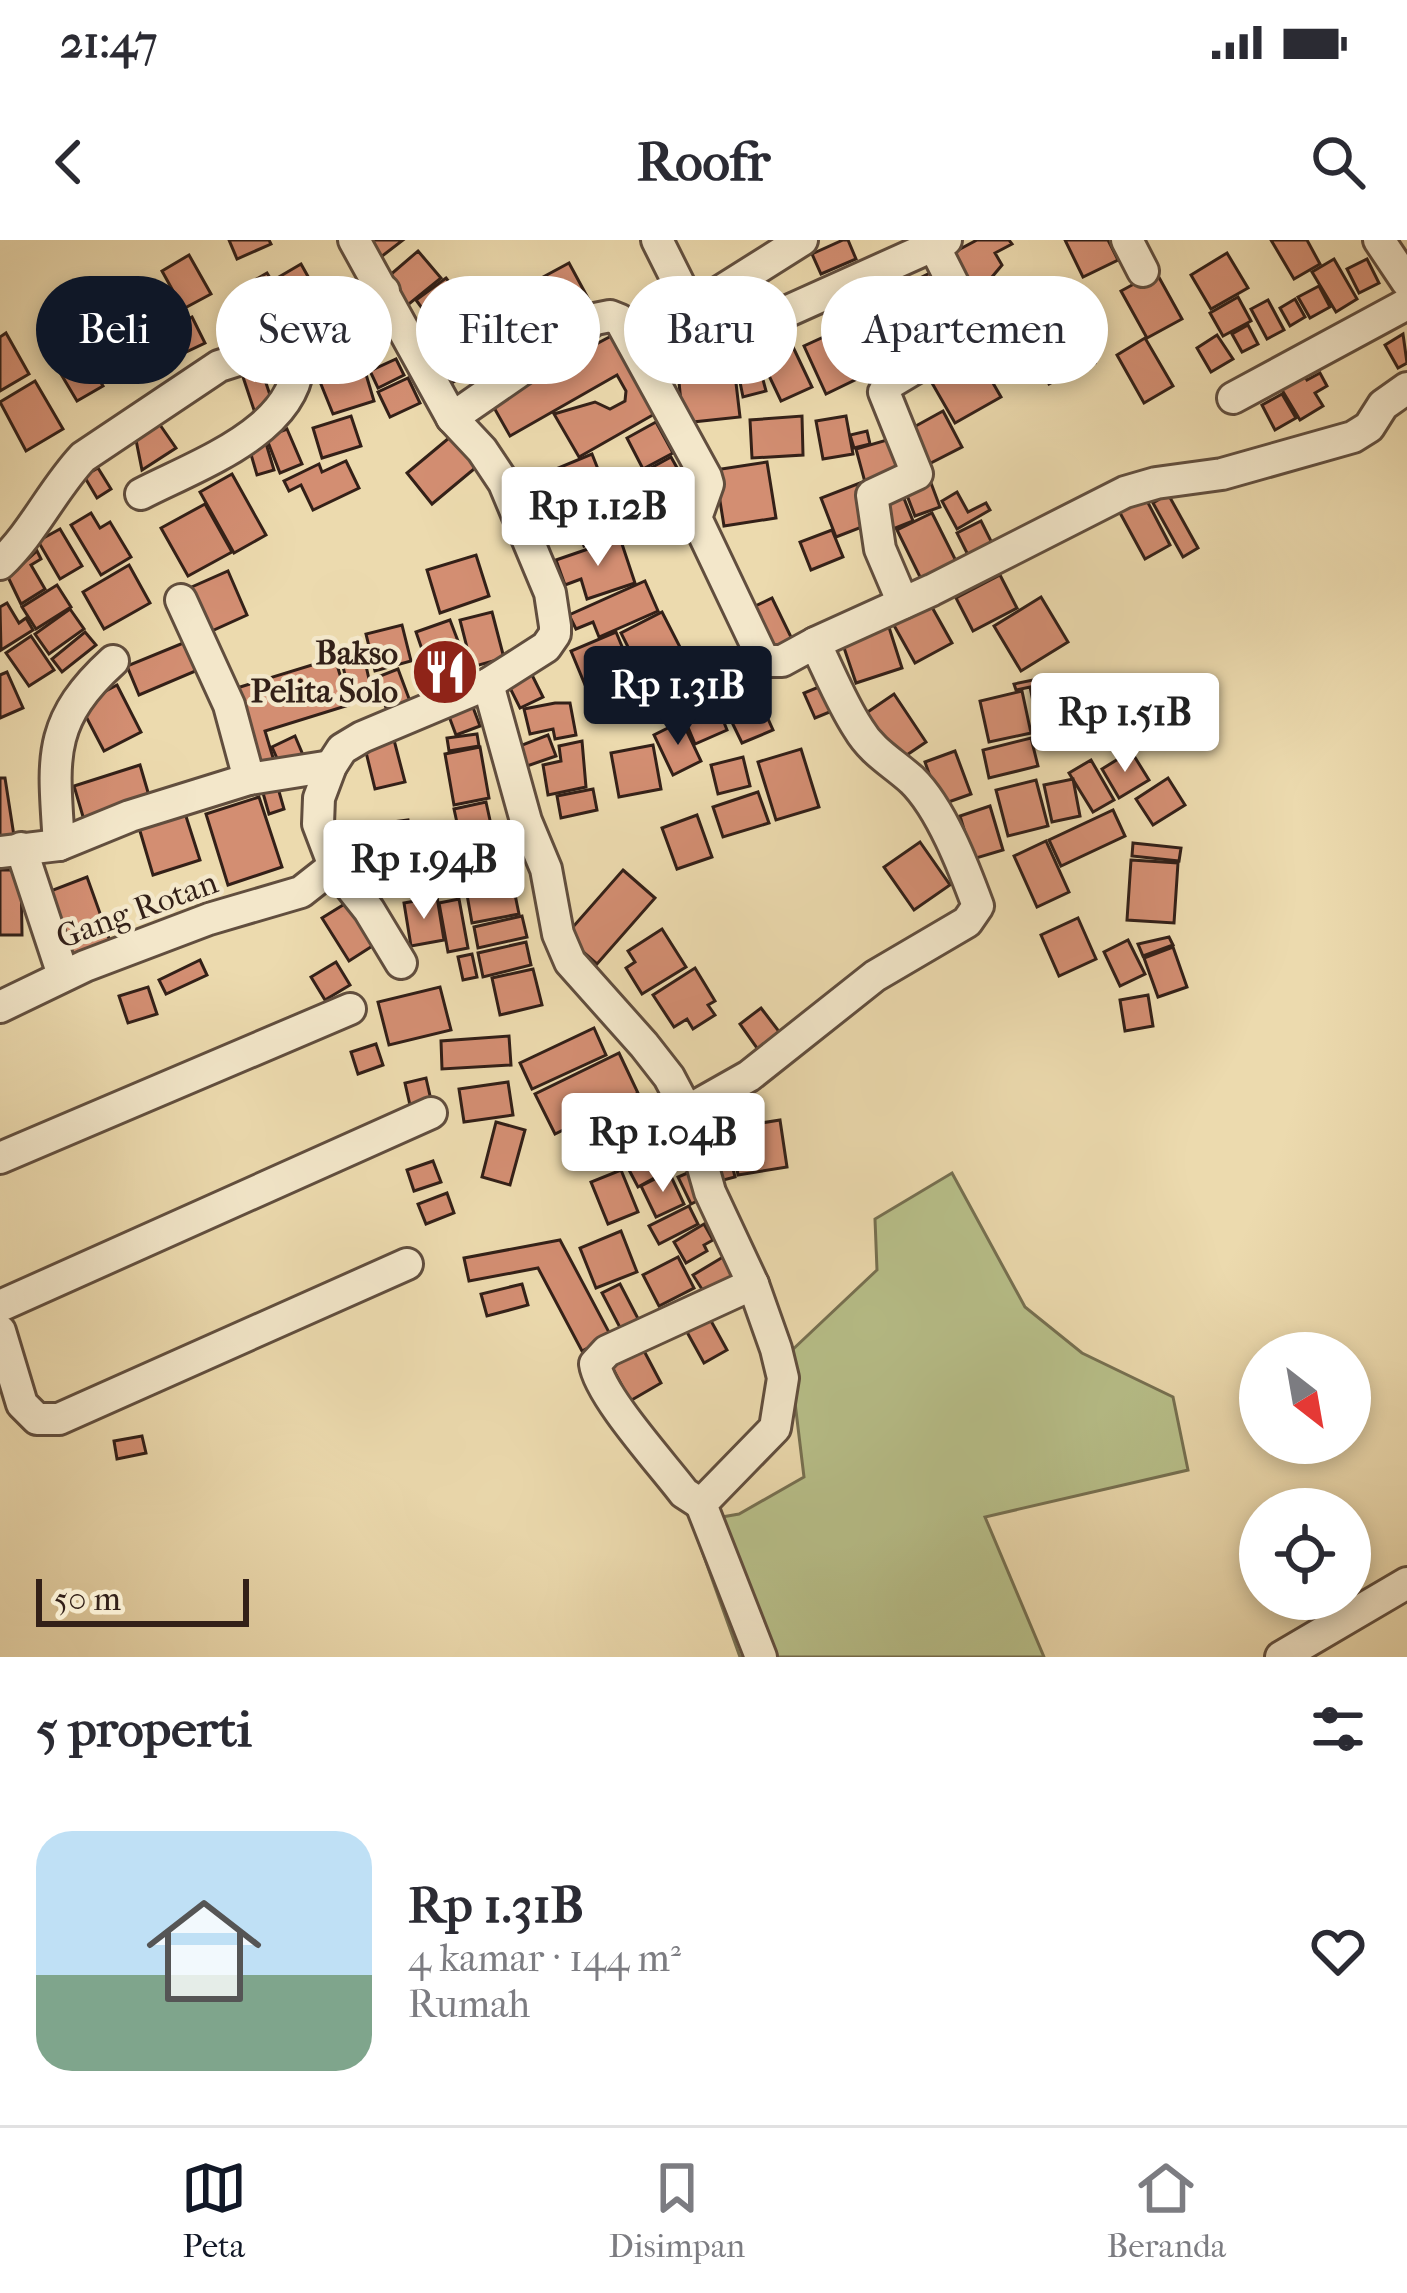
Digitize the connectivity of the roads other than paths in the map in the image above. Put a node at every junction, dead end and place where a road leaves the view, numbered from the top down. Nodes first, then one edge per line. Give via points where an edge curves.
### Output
1 (354, 240) edge
2 (657, 240) edge
3 (802, 240) edge
4 (1127, 240) edge
5 (1379, 240) edge
6 (940, 243) edge
7 (1143, 271) dead end
8 (375, 276) edge
9 (1407, 282) edge
10 (1407, 304) edge
11 (392, 306) edge
12 (797, 308) edge
13 (624, 327) edge
14 (216, 368) edge
15 (296, 384) edge
16 (655, 384) edge
17 (1407, 388) edge
18 (1233, 398) dead end
19 (452, 418) junction
20 (141, 494) dead end
21 (0, 564) edge
22 (182, 601) dead end
23 (904, 603) junction
24 (815, 643) junction
25 (113, 661) dead end
26 (488, 684) junction
27 (331, 766) junction
28 (249, 779) junction
29 (58, 845) junction
30 (11, 850) edge
31 (334, 866) junction
32 (401, 963) dead end
33 (63, 975) junction
34 (0, 1007) edge
35 (350, 1009) dead end
36 (687, 1112) junction
37 (431, 1113) dead end
38 (0, 1158) edge
39 (407, 1264) dead end
40 (753, 1284) junction
41 (0, 1306) edge
42 (0, 1331) edge
43 (701, 1504) junction
44 (1407, 1583) edge
45 (761, 1657) edge
46 (1282, 1657) edge

1 - 8 street
2 - 3 street via 695,301
4 - 7 street
5 - 9 street
6 - 12 street
6 - 23 street via 977,331 884,392 917,474 872,495 880,549
10 - 18 street
11 - 19 street
13 - 19 street via 610,316 595,319
14 - 21 street via 83,457
15 - 20 street via 252,435
16 - 24 street via 706,477 696,518 764,662
17 - 23 street via 1353,437 1124,492
19 - 26 street via 504,483 550,593 555,626 546,647
22 - 28 street via 229,705
23 - 24 street
24 - 36 street via 857,728 926,797 978,906 967,922 874,976 749,1076
25 - 29 street via 86,686 59,740
26 - 27 street via 362,736
26 - 36 street via 570,962 669,1077
27 - 28 street
27 - 31 street via 318,824
28 - 29 street
29 - 30 street
30 - 33 street
31 - 32 street
31 - 33 street, Gang Rotan via 301,892
33 - 34 street, Gang Rotan
35 - 38 street
36 - 40 street via 710,1192
37 - 41 street
39 - 42 street via 59,1419 37,1419 22,1404
40 - 43 street via 783,1378 775,1428
40 - 43 street via 595,1364 608,1394
43 - 45 street
44 - 46 street

